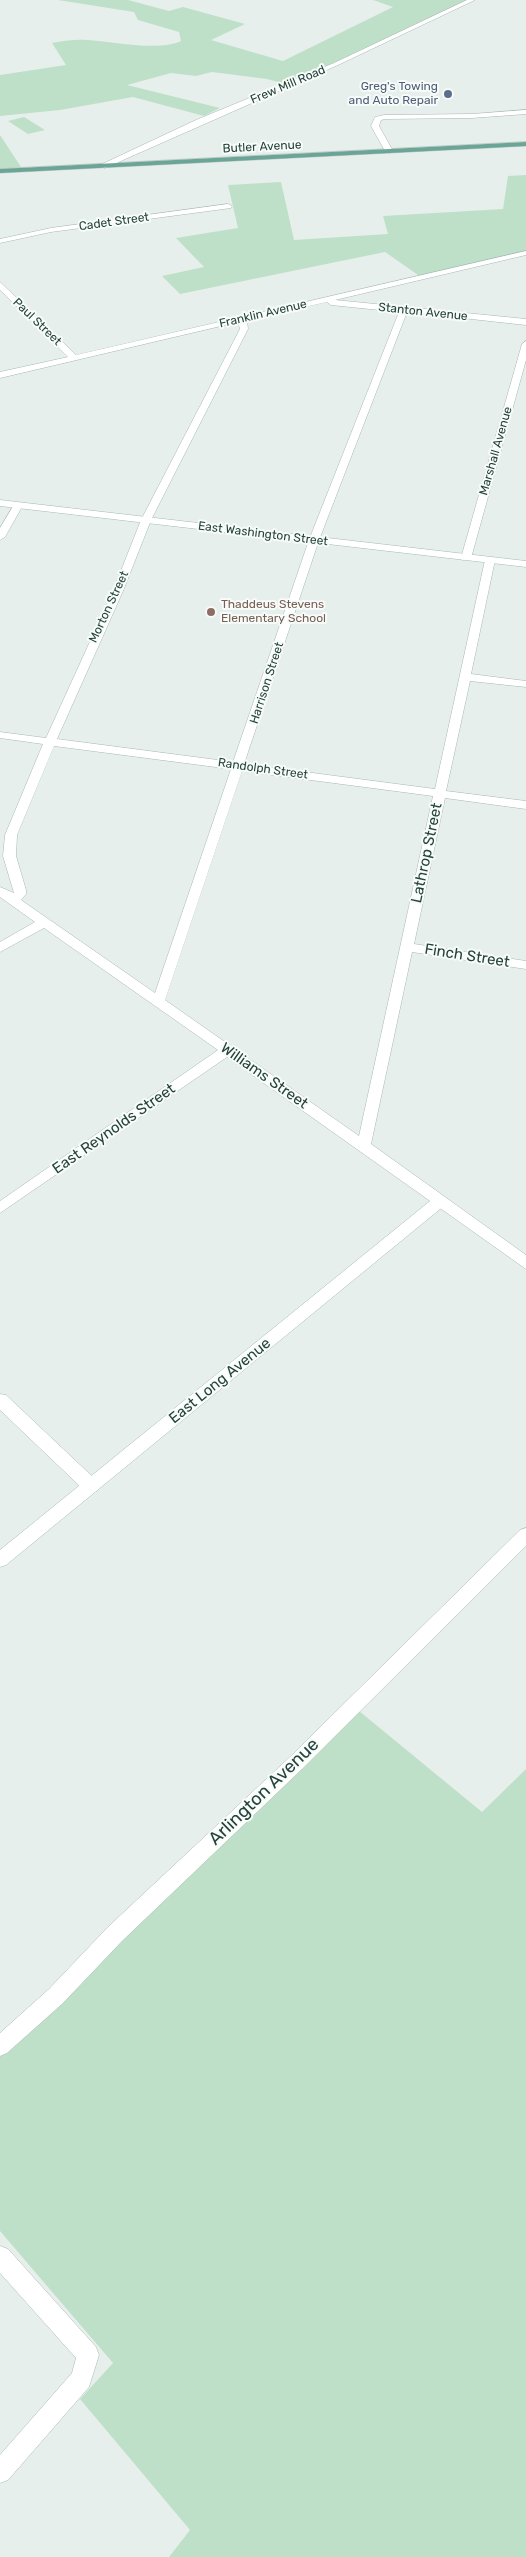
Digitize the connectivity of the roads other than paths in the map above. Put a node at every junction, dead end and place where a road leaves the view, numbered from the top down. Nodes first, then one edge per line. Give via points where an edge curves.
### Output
1 (472, 0) edge
2 (526, 112) edge
3 (526, 144) edge
4 (389, 152) junction
5 (102, 166) junction
6 (0, 171) edge
7 (228, 206) dead end
8 (0, 241) edge
9 (526, 253) edge
10 (0, 286) edge
11 (320, 301) junction
12 (404, 310) junction
13 (242, 319) junction
14 (526, 322) edge
15 (526, 344) edge
16 (74, 358) junction
17 (0, 375) edge
18 (0, 503) edge
19 (18, 505) junction
20 (146, 520) junction
21 (0, 537) edge
22 (314, 540) junction
23 (466, 558) junction
24 (490, 560) junction
25 (526, 564) edge
26 (465, 677) junction
27 (526, 684) edge
28 (0, 735) edge
29 (50, 741) junction
30 (240, 766) junction
31 (439, 793) junction
32 (526, 805) edge
33 (0, 892) edge
34 (13, 901) junction
35 (44, 922) junction
36 (408, 947) junction
37 (0, 948) edge
38 (526, 965) edge
39 (158, 1002) junction
40 (228, 1050) junction
41 (364, 1146) junction
42 (440, 1201) junction
43 (0, 1208) edge
44 (526, 1263) edge
45 (0, 1400) edge
46 (91, 1486) junction
47 (526, 1535) edge
48 (0, 1560) edge
49 (0, 2046) edge
50 (0, 2258) edge
51 (0, 2472) edge

1 - 5 street, Frew Mill Road via 336,64
2 - 4 street via 384,117 378,119 375,126
3 - 4 main road, Butler Avenue
4 - 5 main road, Butler Avenue
5 - 6 main road, Butler Avenue
7 - 8 street, Cadet Street via 51,230
9 - 11 street, Franklin Avenue
10 - 16 street, Paul Street
11 - 12 street, Stanton Avenue
11 - 13 street, Franklin Avenue
12 - 14 street, Stanton Avenue
12 - 22 street, Harrison Street
13 - 16 street, Franklin Avenue
13 - 20 street, Morton Street via 244,329
15 - 23 street, Marshall Avenue
16 - 17 street, Franklin Avenue
18 - 19 street, East Washington Street
19 - 20 street, East Washington Street
19 - 21 street
20 - 22 street, East Washington Street
20 - 29 street, Morton Street via 118,591
22 - 23 street, East Washington Street
22 - 30 street, Harrison Street
23 - 24 street, East Washington Street
24 - 25 street, East Washington Street
24 - 26 street, Lathrop Street
26 - 27 street
26 - 31 street, Lathrop Street
28 - 29 street, Randolph Street
29 - 30 street, Randolph Street
29 - 34 street, Morton Street via 12,831 10,859 21,888
30 - 31 street, Randolph Street
30 - 39 street, Harrison Street
31 - 32 street, Randolph Street
31 - 36 street, Lathrop Street
33 - 34 street, Williams Street
34 - 35 street, Williams Street
35 - 37 street
35 - 39 street, Williams Street
36 - 38 street, Finch Street
36 - 41 street, Lathrop Street
39 - 40 street, Williams Street
40 - 41 street, Williams Street
40 - 43 street, East Reynolds Street
41 - 42 street, Williams Street
42 - 44 street, Williams Street
42 - 46 street, East Long Avenue
45 - 46 street
46 - 48 street, East Long Avenue
47 - 49 street, Arlington Avenue via 297,1762 115,1934 56,1996
50 - 51 street via 88,2354 81,2379

